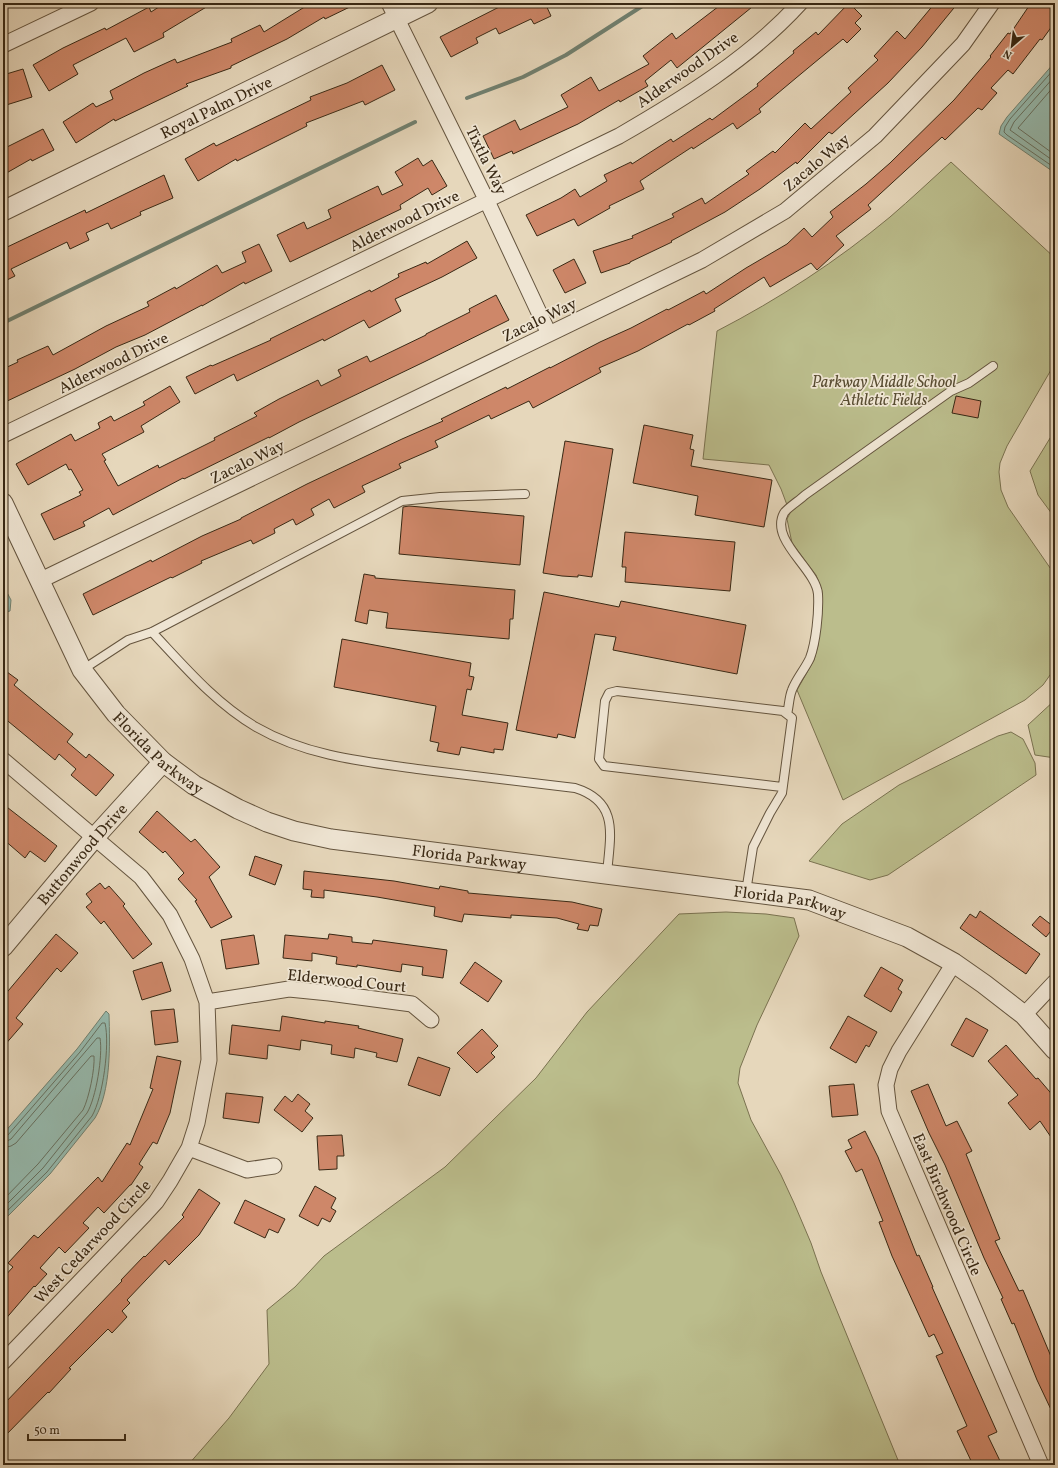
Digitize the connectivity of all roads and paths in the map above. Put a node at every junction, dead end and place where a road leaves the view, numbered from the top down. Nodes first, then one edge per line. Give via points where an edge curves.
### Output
1 (91, 3) edge
2 (428, 3) edge
3 (800, 3) edge
4 (992, 3) edge
5 (393, 11) edge
6 (3, 45) edge
7 (486, 199) junction
8 (3, 211) edge
9 (549, 334) junction
10 (993, 366) dead end
11 (3, 436) edge
12 (525, 494) dead end
13 (3, 503) edge
14 (39, 581) junction
15 (152, 632) junction
16 (82, 670) junction
17 (787, 714) junction
18 (3, 760) edge
19 (163, 762) junction
20 (782, 787) junction
21 (95, 837) junction
22 (607, 874) junction
23 (746, 892) junction
24 (3, 947) edge
25 (954, 963) junction
26 (1055, 982) edge
27 (207, 1002) junction
28 (1024, 1015) junction
29 (430, 1020) dead end
30 (1055, 1050) edge
31 (189, 1148) junction
32 (274, 1166) dead end
33 (3, 1362) edge
34 (1041, 1465) edge

1 - 6 street
2 - 5 street, Royal Palm Drive
3 - 7 street, Alderwood Drive via 753,46 705,83 666,108 619,136
4 - 9 street, Zacalo Way via 963,44 875,136 785,210 702,260
5 - 7 street, Tixtla Way
5 - 8 street, Royal Palm Drive
7 - 9 street, Tixtla Way
7 - 11 street, Alderwood Drive
9 - 14 street, Zacalo Way
10 - 17 lane via 969,383 951,391 784,513 782,532 788,545 813,580 818,593 815,634 809,658 791,691
12 - 15 lane via 402,501
13 - 14 street, Florida Parkway
14 - 16 street, Florida Parkway
15 - 16 lane via 128,640
15 - 22 lane via 209,692 257,727 289,744 364,762 585,791 601,803 611,823
16 - 19 street, Florida Parkway via 116,714
17 - 20 lane via 792,718
17 - 20 lane via 784,711 617,691 609,693 605,701 599,759 604,766
18 - 21 street, West Cedarwood Circle
19 - 21 street, Buttonwood Drive
19 - 22 street, Florida Parkway via 194,785 231,806 294,831 331,840
20 - 23 lane via 782,793 753,847
21 - 24 street, Buttonwood Drive
21 - 27 street, West Cedarwood Circle via 141,877 170,914 192,960
22 - 23 street, Florida Parkway
23 - 25 street, Florida Parkway via 810,900 907,937
25 - 28 street, Florida Parkway
25 - 34 street, East Birchwood Circle via 890,1069 886,1085 889,1111
26 - 28 street
27 - 29 street, Elderwood Court via 289,989 412,1004
27 - 31 street, West Cedarwood Circle via 209,1060 197,1122
28 - 30 street, Florida Parkway
31 - 32 street via 247,1170
31 - 33 street, West Cedarwood Circle via 156,1202

